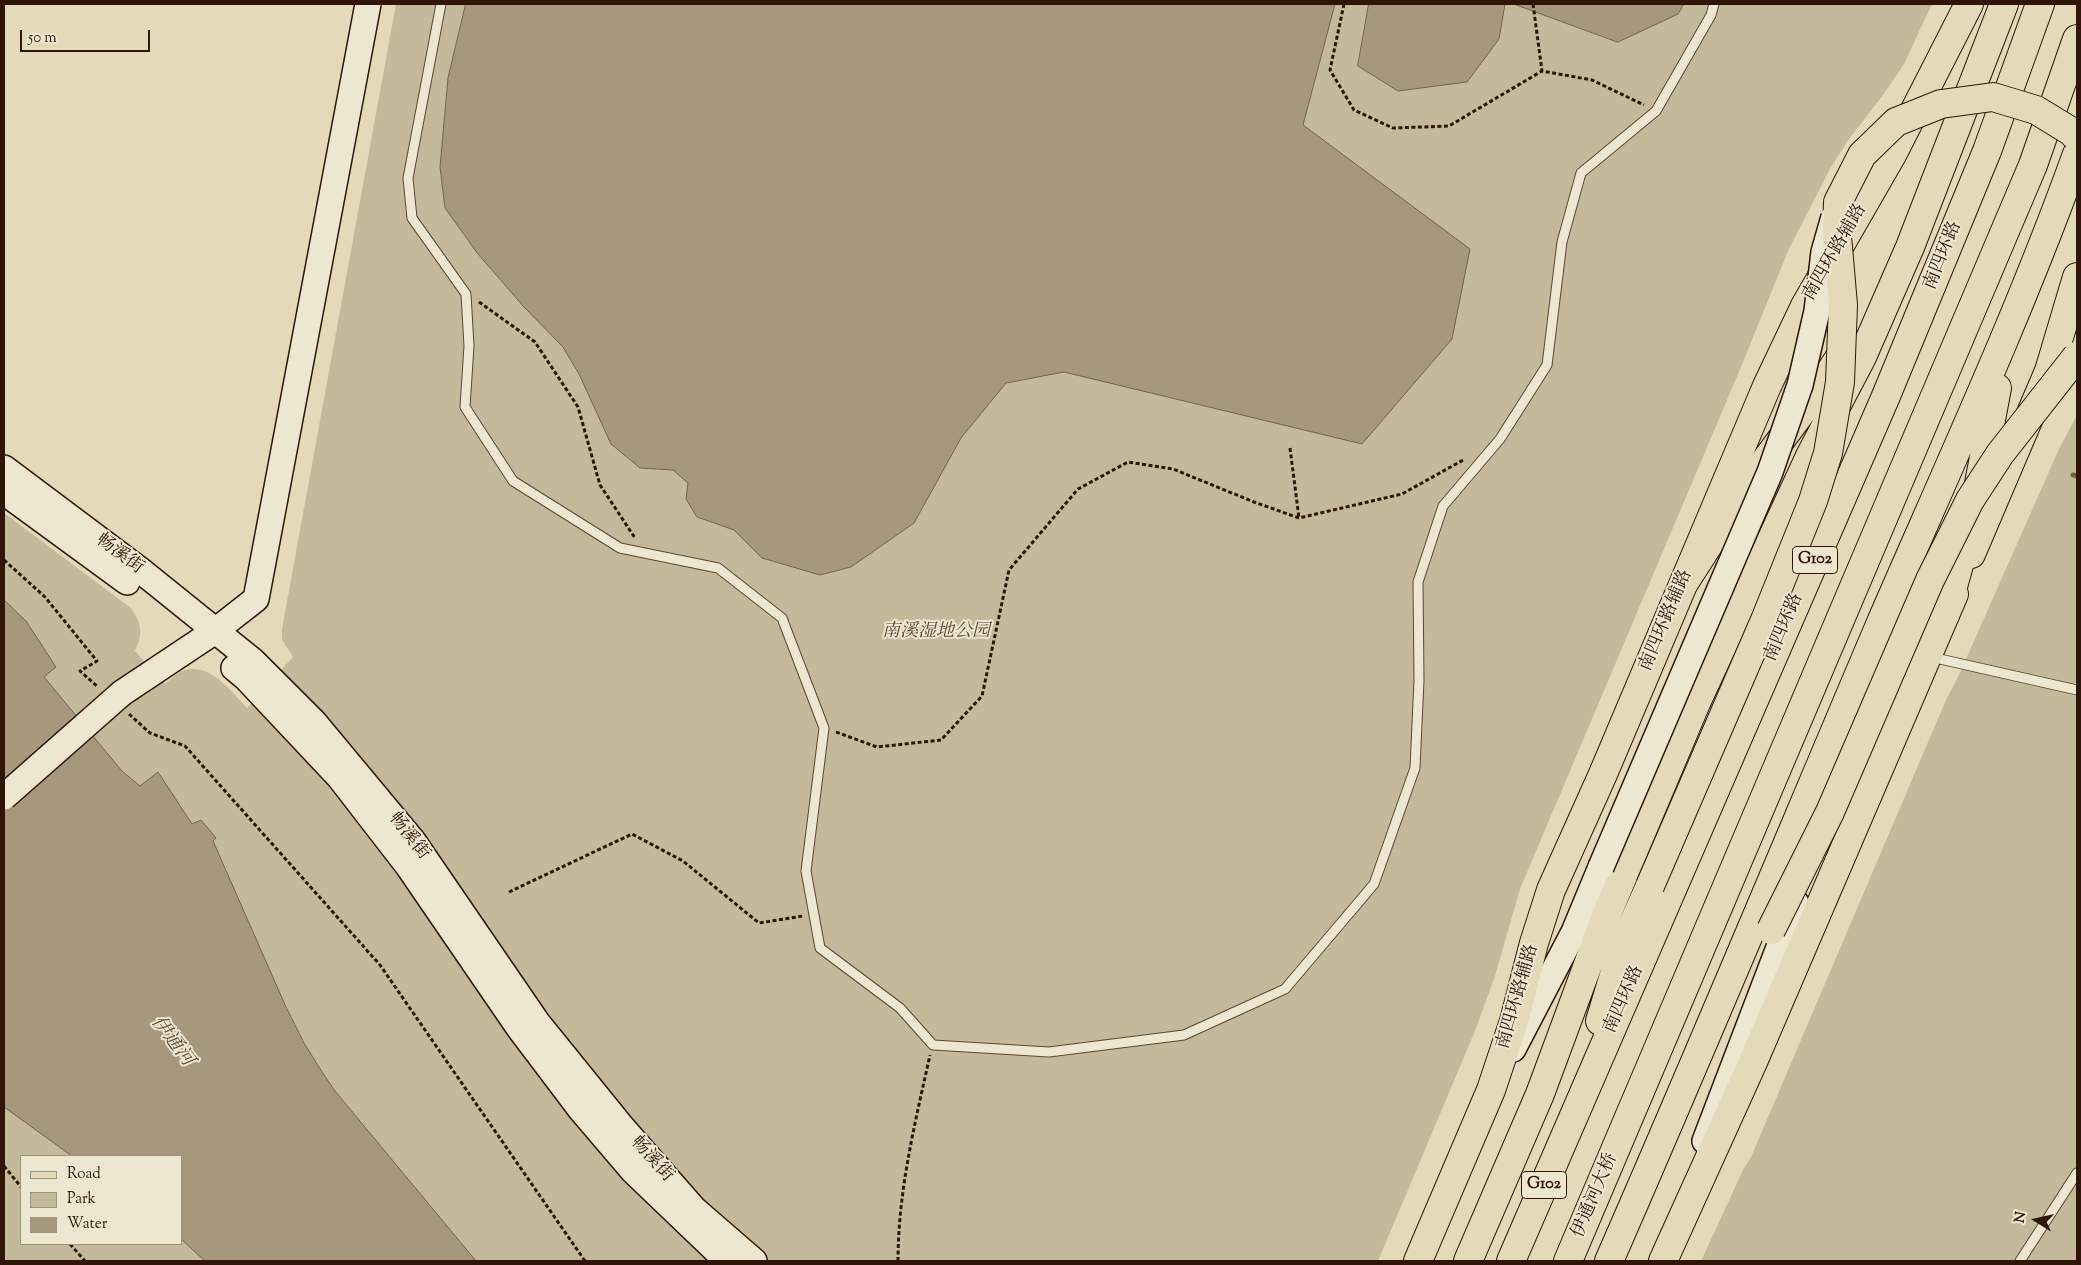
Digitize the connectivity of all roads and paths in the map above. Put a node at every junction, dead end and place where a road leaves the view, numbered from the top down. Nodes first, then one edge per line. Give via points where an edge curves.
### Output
1 (368, 4) edge
2 (441, 4) edge
3 (1344, 4) edge
4 (1533, 4) edge
5 (1714, 4) edge
6 (1969, 4) edge
7 (2004, 4) edge
8 (2040, 4) edge
9 (2077, 39) edge
10 (1542, 71) junction
11 (1656, 110) junction
12 (2077, 138) edge
13 (2077, 154) edge
14 (1929, 198) junction
15 (1838, 202) junction
16 (2077, 277) edge
17 (466, 294) junction
18 (2018, 306) junction
19 (2077, 356) edge
20 (1290, 448) dead end
21 (1467, 457) dead end
22 (4, 468) edge
23 (4, 492) edge
24 (1299, 518) junction
25 (644, 553) junction
26 (4, 560) edge
27 (1684, 583) junction
28 (1945, 615) junction
29 (208, 635) junction
30 (1928, 656) junction
31 (2077, 690) edge
32 (115, 697) junction
33 (824, 728) junction
34 (4, 797) edge
35 (509, 892) dead end
36 (1646, 895) junction
37 (814, 915) junction
38 (1778, 933) junction
39 (1576, 996) junction
40 (933, 1045) junction
41 (1491, 1090) junction
42 (1576, 1110) junction
43 (1662, 1140) junction
44 (4, 1166) edge
45 (2077, 1173) edge
46 (20, 1186) edge
47 (71, 1245) edge
48 (85, 1261) edge
49 (585, 1261) edge
50 (727, 1261) edge
51 (754, 1261) edge
52 (898, 1261) edge
53 (1418, 1261) edge
54 (1468, 1261) edge
55 (1511, 1261) edge
56 (1568, 1261) edge
57 (1609, 1261) edge
58 (1663, 1261) edge
59 (2020, 1261) edge

1 - 29 main road via 256,599
2 - 17 lane via 408,178 412,218
3 - 10 path via 1330,70 1354,110 1393,128 1449,126
4 - 10 path
5 - 11 lane via 1711,15
6 - 27 main road, 南四环路辅路 via 1893,153 1801,315 1767,386
7 - 14 main road
8 - 42 main road, 南四环路 / G102 via 1987,151 1886,396
9 - 56 main road, 伊通河大桥 / G102 via 2029,174
10 - 11 path via 1592,80
11 - 40 lane via 1581,173 1562,242 1547,365 1500,439 1443,506 1418,582 1419,680 1415,768 1374,884 1285,989 1184,1035 1049,1052
12 - 15 main road, bridge via 2036,110 1993,97 1941,104 1896,122 1862,155
13 - 18 main road
14 - 27 main road via 1874,304 1821,386 1745,488
14 - 39 main road via 1862,357 1810,456 1696,703 1606,916
15 - 36 main road, bridge via 1837,236 1843,305 1840,382 1828,452 1813,501 1765,620
15 - 41 main road, bridge via 1824,252 1817,311 1800,385 1770,472 1574,932
16 - 28 main road via 2049,370
17 - 25 path via 535,342 578,407 600,485
17 - 25 lane via 469,346 465,407 513,481 620,548
18 - 28 main road via 1993,404 1973,515
18 - 43 main road
19 - 38 main road, bridge via 2000,454 1970,500 1930,580
20 - 24 path
21 - 24 path via 1402,494
22 - 29 main road, 畅溪街 via 140,570
23 - 29 main road, 畅溪街 via 153,601
24 - 33 path via 1173,469 1128,462 1078,489 1009,570 982,696 941,740 877,747
25 - 33 lane via 718,568 782,618
26 - 32 path via 44,597 98,661 80,671
27 - 41 main road, 南四环路辅路 via 1551,890
28 - 30 main road
29 - 32 main road
29 - 50 main road, 畅溪街 via 340,778 408,866 519,1028 580,1110 633,1171
29 - 51 main road, 畅溪街 via 253,661 314,722 413,841 536,1022 622,1128 694,1208
30 - 31 lane
30 - 58 main road via 1753,1062
32 - 34 main road, bridge
32 - 49 path via 150,733 185,746 380,965
33 - 37 lane via 806,870
35 - 37 path via 632,834 683,861 759,923
36 - 39 main road
36 - 42 main road via 1622,949
37 - 40 lane via 820,948 900,1008
38 - 43 main road via 1708,1070
38 - 58 main road
39 - 54 main road via 1540,1094
40 - 52 path via 900,1202
41 - 53 main road, 南四环路辅路
42 - 55 main road, G102
43 - 57 main road
44 - 46 path
45 - 59 lane
47 - 48 path

